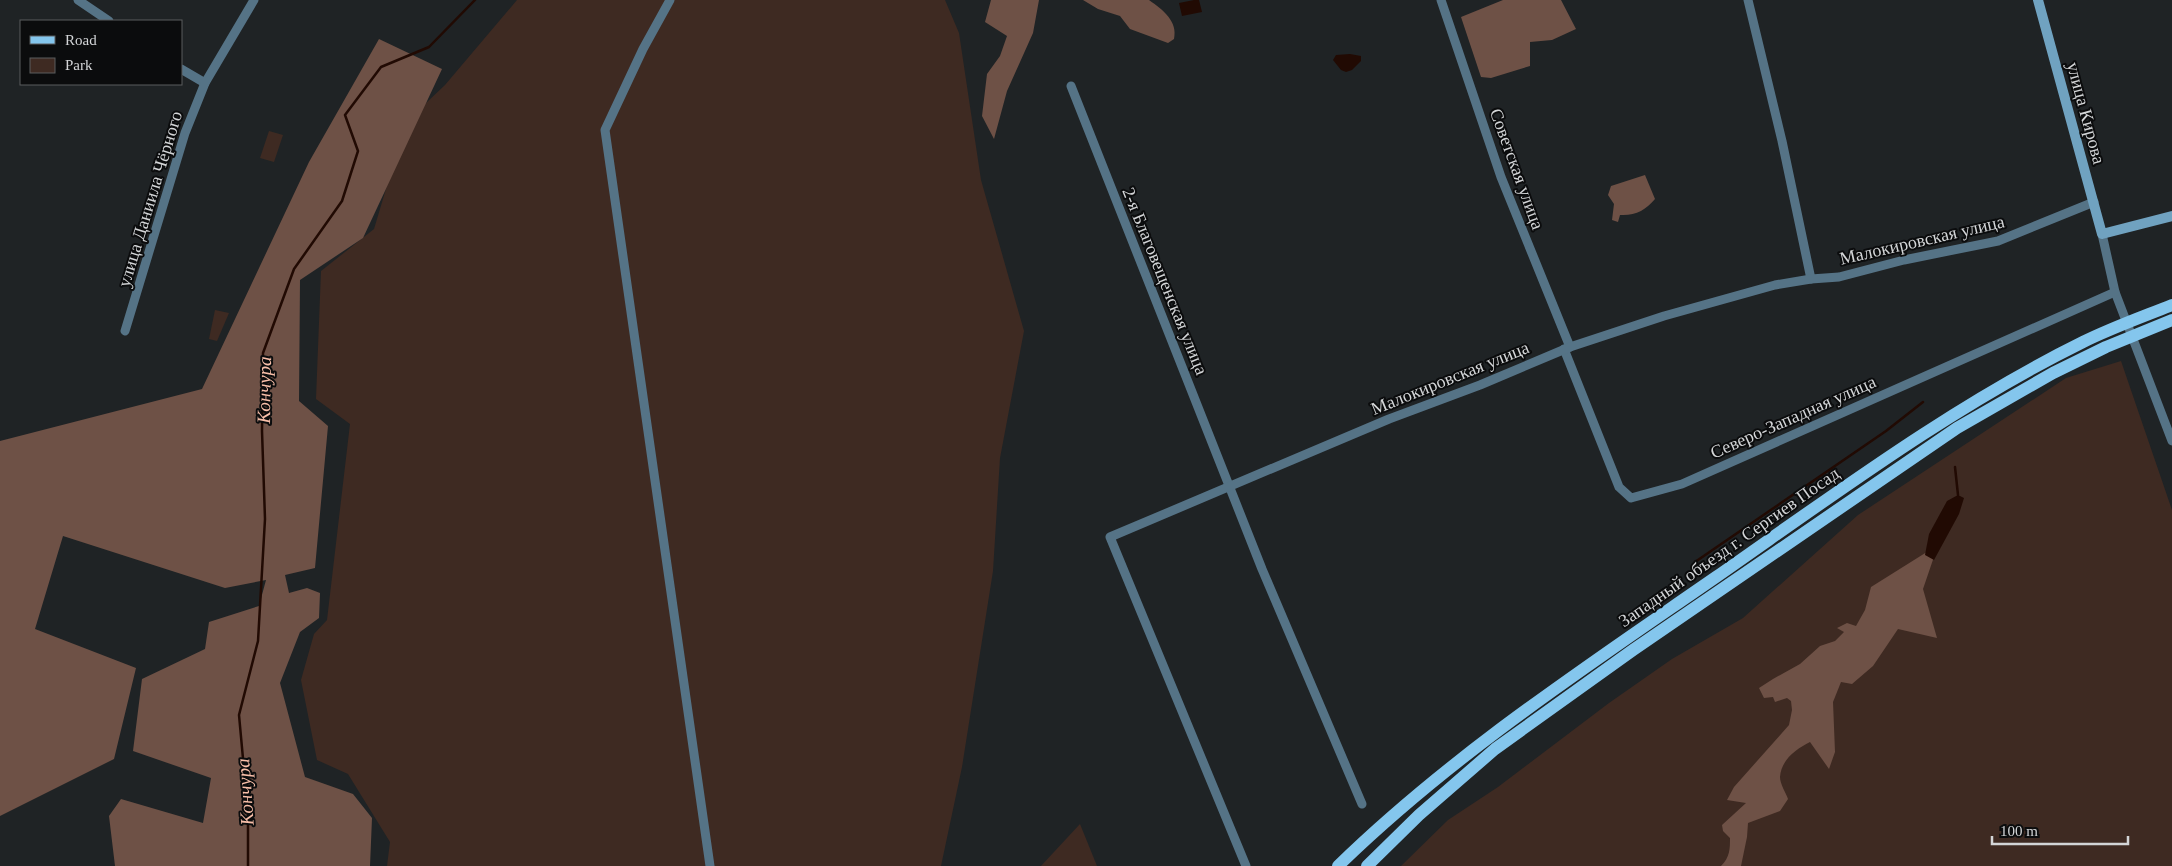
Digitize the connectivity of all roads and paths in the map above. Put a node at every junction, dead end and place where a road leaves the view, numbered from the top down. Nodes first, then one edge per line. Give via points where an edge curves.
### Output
1 (78, 0) edge
2 (254, 0) edge
3 (670, 0) edge
4 (1440, 0) edge
5 (1748, 0) edge
6 (2038, 0) edge
7 (108, 20) edge
8 (182, 71) edge
9 (205, 83) junction
10 (1071, 86) dead end
11 (2094, 202) junction
12 (2172, 216) edge
13 (2102, 234) junction
14 (1811, 278) junction
15 (2115, 292) junction
16 (2172, 305) edge
17 (2172, 320) edge
18 (2127, 324) junction
19 (125, 331) dead end
20 (2132, 337) junction
21 (1567, 348) junction
22 (2172, 442) edge
23 (1231, 487) junction
24 (1362, 804) dead end
25 (710, 866) edge
26 (1246, 866) edge
27 (1338, 866) edge
28 (1367, 866) edge

1 - 7 street
2 - 9 street, улица Даниила Чёрного
3 - 25 street via 643,48 606,130
4 - 21 street, Советская улица via 1501,176
5 - 14 street
6 - 11 street, улица Кирова
8 - 9 street
9 - 19 street, улица Даниила Чёрного via 184,133
10 - 23 street, 2-я Благовещенская улица
11 - 13 street, улица Кирова
11 - 14 street, Малокировская улица via 1998,242 1904,260 1839,277
12 - 13 street
13 - 15 street
14 - 21 street, Малокировская улица via 1775,284
15 - 18 street
15 - 21 street, Северо-Западная улица via 1682,484 1631,498 1619,487
16 - 18 main road, Западный объезд г. Сергиев Посад
17 - 20 main road, Западный объезд г. Сергиев Посад
18 - 20 street
18 - 27 main road, Западный объезд г. Сергиев Посад via 2084,341 1990,392 1902,448 1518,716 1430,785
20 - 22 street
20 - 28 main road, Западный объезд г. Сергиев Посад via 2106,346 2053,373 1957,428 1641,645 1496,749 1419,815
21 - 23 street, Малокировская улица
23 - 24 street, 2-я Благовещенская улица via 1262,569
23 - 26 street, Малокировская улица via 1110,537

